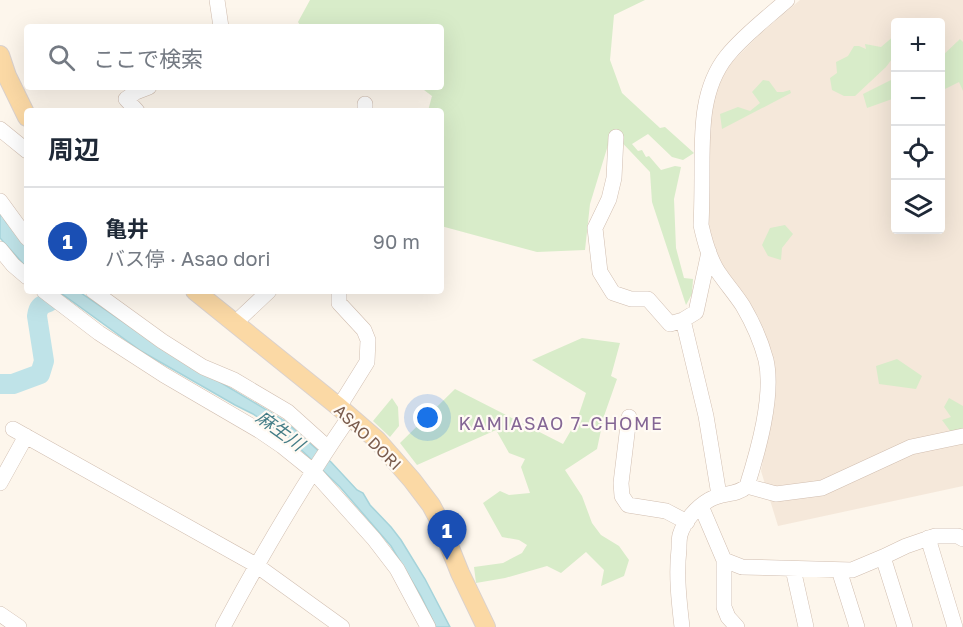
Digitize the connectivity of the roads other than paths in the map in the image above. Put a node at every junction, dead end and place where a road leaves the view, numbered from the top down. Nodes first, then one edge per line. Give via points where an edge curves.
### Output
1 (217, 0) edge
2 (787, 0) edge
3 (221, 24) edge
4 (0, 55) edge
5 (141, 90) edge
6 (134, 108) edge
7 (24, 111) edge
8 (0, 129) edge
9 (616, 137) dead end
10 (24, 149) edge
11 (0, 201) edge
12 (24, 234) edge
13 (0, 249) edge
14 (709, 252) junction
15 (24, 274) edge
16 (48, 294) edge
17 (97, 294) edge
18 (199, 294) edge
19 (266, 294) edge
20 (339, 294) edge
21 (683, 320) junction
22 (235, 323) junction
23 (345, 411) junction
24 (629, 417) dead end
25 (963, 436) edge
26 (327, 450) junction
27 (314, 469) junction
28 (0, 483) edge
29 (747, 486) junction
30 (719, 495) junction
31 (700, 506) junction
32 (687, 522) junction
33 (928, 538) junction
34 (963, 539) edge
35 (883, 557) junction
36 (724, 560) junction
37 (256, 565) junction
38 (793, 569) junction
39 (839, 570) junction
40 (0, 614) edge
41 (19, 627) edge
42 (223, 627) edge
43 (342, 627) edge
44 (428, 627) edge
45 (486, 627) edge
46 (682, 627) edge
47 (737, 627) edge
48 (806, 627) edge
49 (857, 627) edge
50 (905, 627) edge
51 (955, 627) edge

1 - 3 street
2 - 14 street via 726,57 709,89 702,134 701,225
4 - 7 main road
5 - 6 street via 126,99
8 - 10 street
9 - 21 street via 614,178 595,228 600,272 613,293 648,299 670,324
11 - 12 street
13 - 15 street
14 - 21 street via 696,312
14 - 29 street via 752,322 766,362 769,387
16 - 27 street via 99,333 260,431
17 - 26 street via 162,341 288,412
18 - 22 main road, ASAO DORI
19 - 22 street
20 - 23 street via 339,303 364,330 368,340 367,362
21 - 30 street via 706,416
22 - 23 main road, ASAO DORI
23 - 26 street
23 - 45 main road, ASAO DORI via 377,440 431,505
24 - 32 street via 622,496 628,505 666,511
25 - 29 street via 911,447 822,488 776,494
26 - 27 street
27 - 37 street
27 - 44 street via 397,569
28 - 37 street via 19,432
29 - 30 street
30 - 31 street
31 - 32 street
31 - 36 street
32 - 46 street via 680,535 678,559
33 - 34 street
33 - 35 street
33 - 51 street
35 - 39 street via 852,570
35 - 50 street
36 - 38 street via 742,567
36 - 47 street via 724,607
37 - 42 street
37 - 43 street
38 - 39 street
38 - 48 street
39 - 49 street
40 - 41 street

